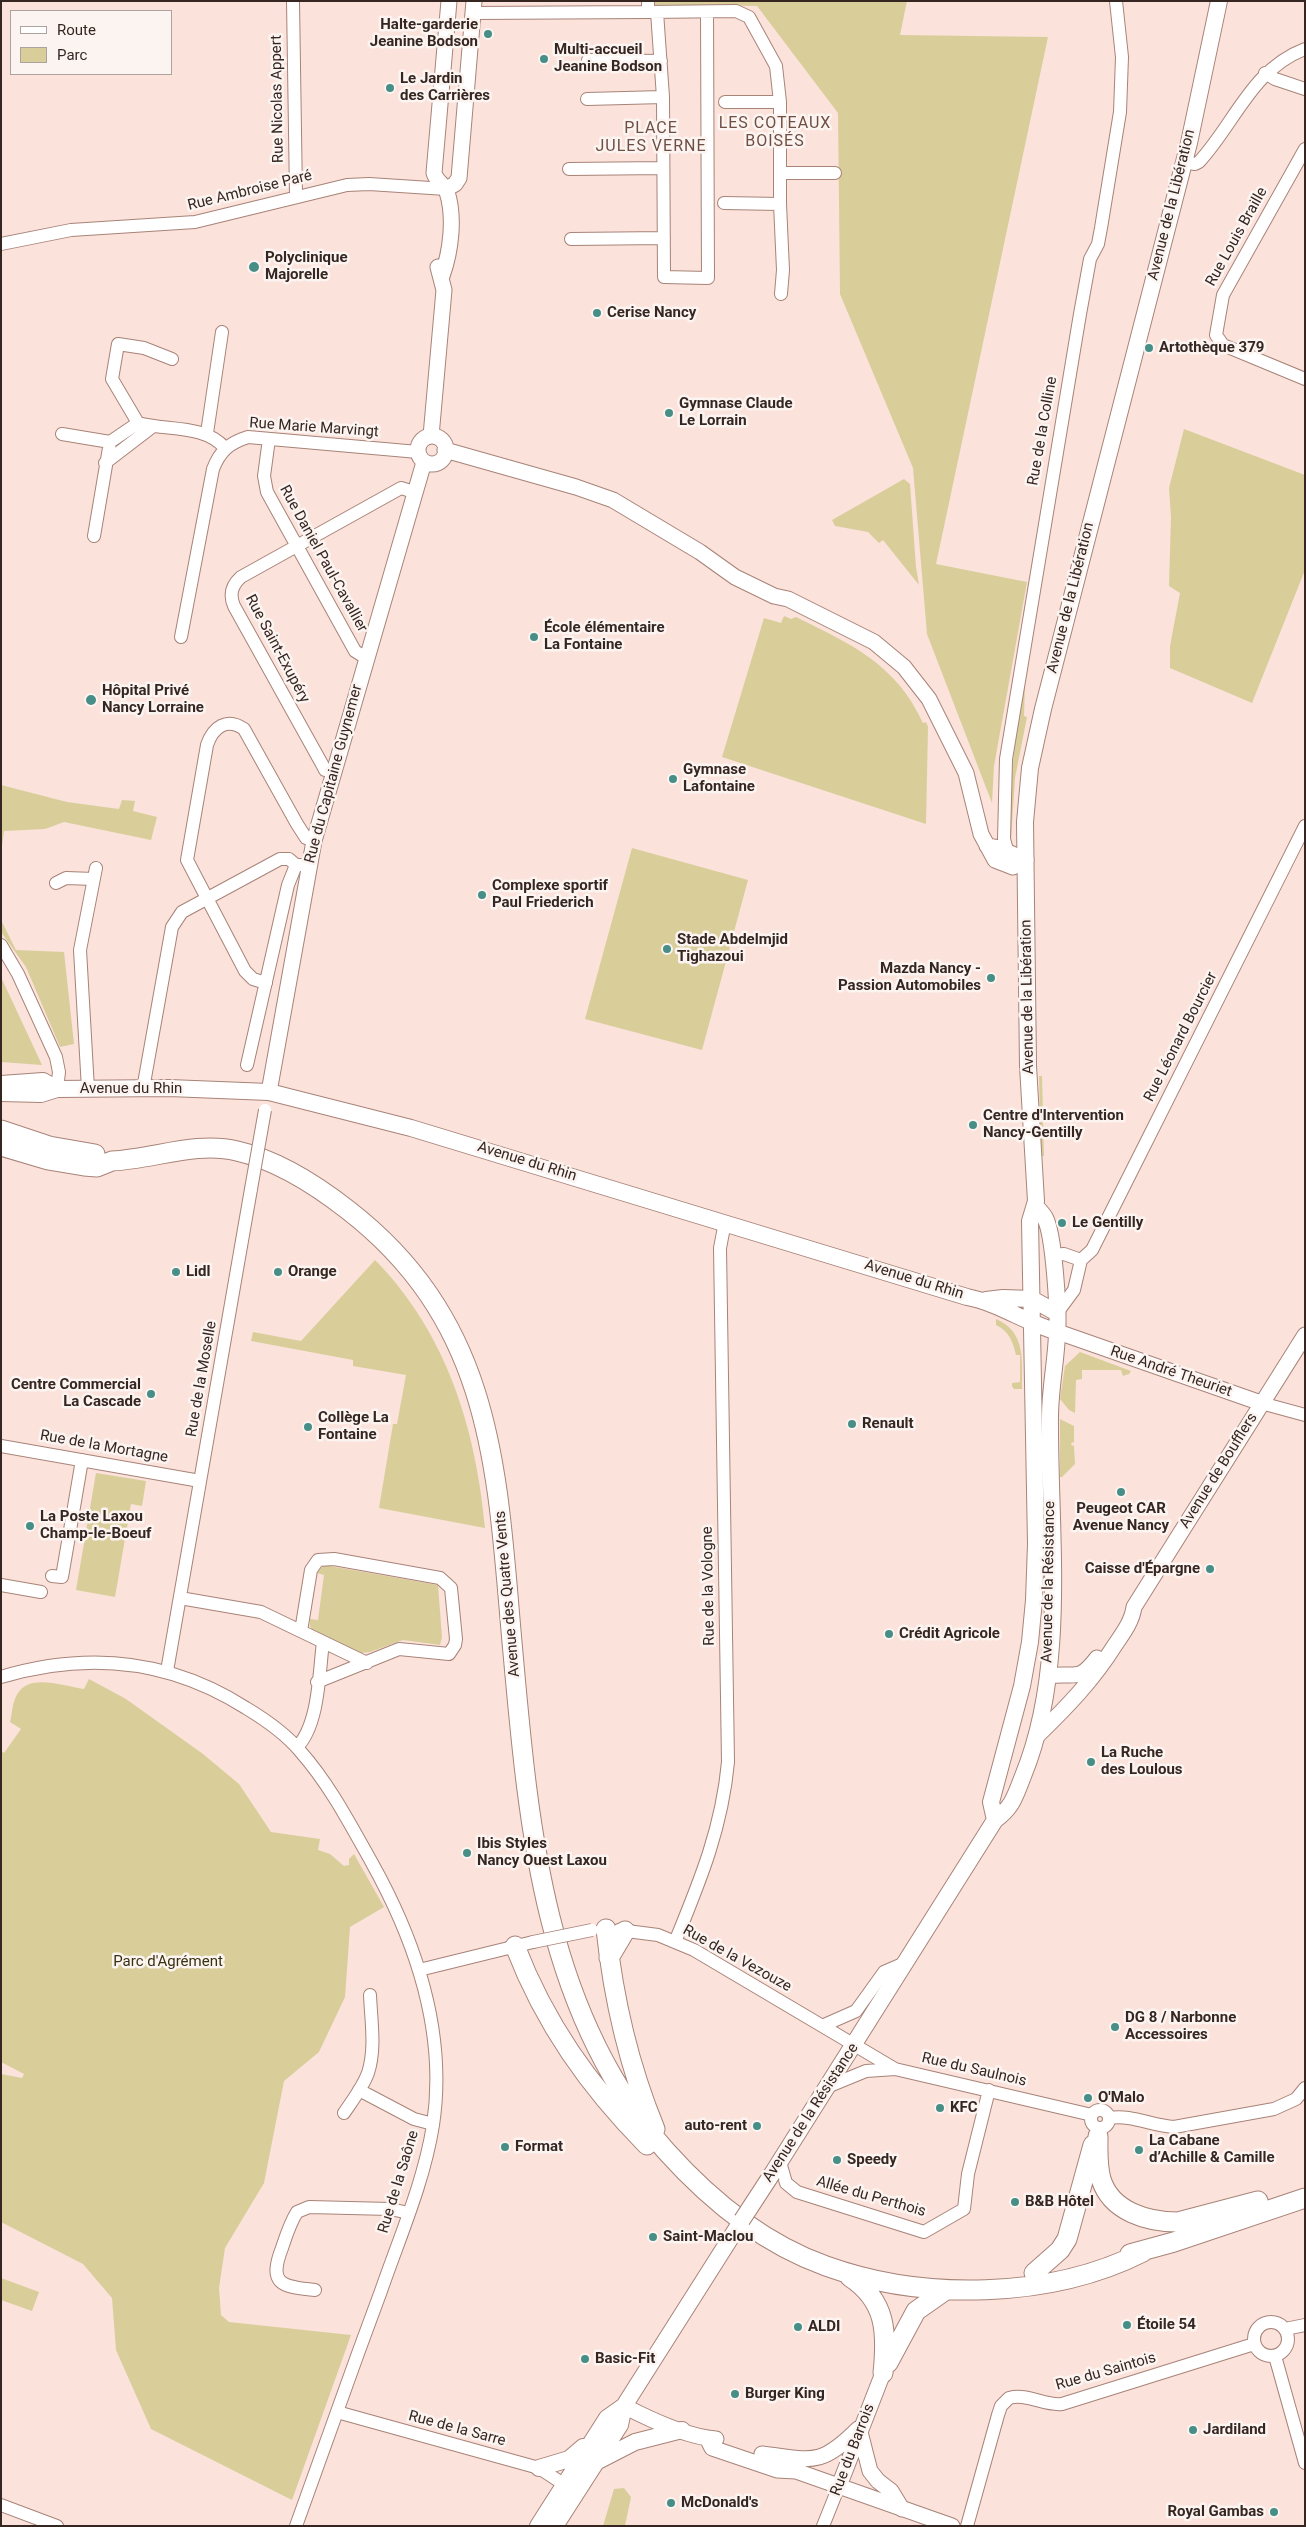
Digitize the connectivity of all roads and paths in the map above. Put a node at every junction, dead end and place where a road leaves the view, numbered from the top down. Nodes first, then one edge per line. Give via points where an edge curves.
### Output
1 (293, 1) edge
2 (449, 1) edge
3 (1116, 1) edge
4 (1219, 1) edge
5 (474, 7) edge
6 (651, 8) edge
7 (707, 12) junction
8 (1305, 49) edge
9 (588, 60) dead end
10 (661, 61) junction
11 (1265, 73) junction
12 (1305, 89) edge
13 (662, 97) junction
14 (587, 99) dead end
15 (725, 102) dead end
16 (780, 102) junction
17 (1305, 149) edge
18 (1184, 162) junction
19 (663, 168) junction
20 (569, 169) dead end
21 (781, 173) junction
22 (835, 173) dead end
23 (446, 189) junction
24 (296, 196) junction
25 (724, 203) dead end
26 (780, 204) junction
27 (664, 238) junction
28 (571, 239) dead end
29 (1, 244) edge
30 (781, 294) dead end
31 (222, 332) dead end
32 (172, 359) dead end
33 (1305, 379) edge
34 (138, 423) junction
35 (152, 427) junction
36 (207, 433) junction
37 (62, 434) dead end
38 (430, 436) junction
39 (269, 440) junction
40 (110, 442) junction
41 (225, 448) junction
42 (445, 450) junction
43 (421, 457) junction
44 (105, 462) junction
45 (414, 492) junction
46 (94, 536) dead end
47 (296, 546) junction
48 (181, 637) dead end
49 (366, 658) junction
50 (333, 772) junction
51 (1305, 826) edge
52 (314, 841) junction
53 (987, 846) junction
54 (1007, 852) junction
55 (1019, 864) junction
56 (302, 865) junction
57 (56, 883) dead end
58 (206, 899) junction
59 (1, 945) edge
60 (266, 983) junction
61 (246, 1066) dead end
62 (1, 1084) edge
63 (57, 1089) junction
64 (88, 1089) junction
65 (142, 1089) junction
66 (269, 1092) junction
67 (1, 1094) edge
68 (1, 1130) edge
69 (1, 1146) edge
70 (112, 1161) junction
71 (1036, 1206) junction
72 (725, 1222) junction
73 (1053, 1254) junction
74 (1081, 1260) junction
75 (1032, 1272) junction
76 (1002, 1298) junction
77 (1032, 1299) junction
78 (986, 1300) junction
79 (1057, 1313) junction
80 (1033, 1325) junction
81 (1058, 1332) junction
82 (1081, 1340) junction
83 (1303, 1342) edge
84 (1261, 1403) junction
85 (1305, 1415) edge
86 (1, 1446) edge
87 (82, 1460) junction
88 (200, 1481) junction
89 (52, 1576) dead end
90 (1, 1585) edge
91 (41, 1592) dead end
92 (180, 1598) junction
93 (1134, 1606) junction
94 (301, 1631) junction
95 (323, 1642) junction
96 (1030, 1642) junction
97 (1050, 1658) junction
98 (367, 1663) junction
99 (167, 1671) junction
100 (1066, 1673) junction
101 (1048, 1676) junction
102 (1, 1677) edge
103 (317, 1682) junction
104 (1017, 1712) junction
105 (1036, 1736) junction
106 (296, 1747) junction
107 (996, 1820) junction
108 (599, 1929) junction
109 (626, 1930) junction
110 (675, 1942) junction
111 (524, 1944) junction
112 (610, 1958) junction
113 (907, 1962) junction
114 (419, 1970) junction
115 (370, 1995) dead end
116 (822, 2026) junction
117 (854, 2045) junction
118 (895, 2069) junction
119 (827, 2087) junction
120 (359, 2090) junction
121 (989, 2090) junction
122 (1304, 2091) edge
123 (344, 2113) dead end
124 (433, 2124) junction
125 (1100, 2124) junction
126 (662, 2147) junction
127 (776, 2168) junction
128 (683, 2170) junction
129 (1305, 2187) edge
130 (1305, 2198) edge
131 (409, 2213) junction
132 (736, 2214) junction
133 (1143, 2252) junction
134 (841, 2272) junction
135 (1034, 2274) junction
136 (315, 2290) dead end
137 (946, 2290) junction
138 (1305, 2325) edge
139 (1285, 2329) junction
140 (1254, 2344) junction
141 (1275, 2356) junction
142 (883, 2373) junction
143 (624, 2406) junction
144 (337, 2412) junction
145 (862, 2428) junction
146 (682, 2430) junction
147 (594, 2438) junction
148 (707, 2438) junction
149 (762, 2454) junction
150 (1304, 2460) edge
151 (596, 2462) junction
152 (538, 2468) junction
153 (796, 2471) junction
154 (565, 2485) junction
155 (839, 2486) junction
156 (1, 2505) edge
157 (902, 2509) junction
158 (57, 2526) edge
159 (296, 2526) edge
160 (538, 2526) edge
161 (548, 2526) edge
162 (555, 2526) edge
163 (823, 2526) edge
164 (952, 2526) edge
165 (967, 2526) edge

1 - 24 street, Rue Nicolas Appert
2 - 23 street via 434,173
3 - 54 street, Rue de la Colline via 1122,57 1120,112 1102,228 1090,259 1080,314 1023,646 1004,785
4 - 18 main road, Avenue de la Libération
5 - 6 street
5 - 23 street via 459,178
6 - 7 street
6 - 10 street
7 - 16 street via 736,11 749,17 776,66
7 - 27 street via 708,278 664,277
8 - 11 street
9 - 10 street
10 - 13 street
11 - 12 street
11 - 18 street via 1199,162
13 - 14 street
13 - 19 street
15 - 16 street
16 - 21 street
17 - 33 street, Rue Louis Braille via 1222,295 1216,335 1223,345
18 - 55 main road, Avenue de la Libération via 1036,738
19 - 20 street
19 - 27 street
21 - 22 street
21 - 26 street
23 - 24 street, Rue Ambroise Paré via 358,184
23 - 38 street via 437,261 444,290
24 - 29 street, Rue Ambroise Paré via 195,222 71,230
25 - 26 street
26 - 30 street via 784,270
27 - 28 street
31 - 36 street
32 - 34 street via 144,348 118,344 112,379
34 - 35 street
34 - 40 street
35 - 36 street
35 - 44 street
36 - 41 street
37 - 40 street
38 - 42 street via 442,440
38 - 43 street via 420,444
39 - 41 street, Rue Marie Marvingt via 248,437 233,441
39 - 43 street, Rue Marie Marvingt
39 - 47 street, Rue Daniel Paul-Cavallier via 264,483
40 - 44 street
41 - 48 street via 213,469
42 - 43 street via 438,462
42 - 53 street via 613,500 735,577 886,650 912,675 929,699 969,781 979,829
43 - 45 street, Rue du Capitaine Guynemer
44 - 46 street
45 - 47 street, Rue Saint-Exupéry via 401,488
45 - 49 street, Rue du Capitaine Guynemer
47 - 49 street, Rue Daniel Paul-Cavallier via 355,651
47 - 50 street, Rue Saint-Exupéry via 241,577 232,588 231,600 325,770
49 - 50 street, Rue du Capitaine Guynemer
50 - 52 street, Rue du Capitaine Guynemer
51 - 74 street, Rue Léonard Bourcier via 1092,1250
52 - 56 street, Rue du Capitaine Guynemer
52 - 58 street via 306,838 297,824 244,729 229,723 217,728 207,745 186,854 188,865
53 - 54 street
53 - 55 street via 995,860
54 - 55 street
55 - 71 main road, Avenue de la Libération
56 - 58 street via 280,859
56 - 60 street via 288,885
56 - 66 street, Rue du Capitaine Guynemer
57 - 64 street via 66,878 95,874 80,950
58 - 60 street via 246,971 253,979
58 - 65 street via 182,912 172,927
59 - 63 street, Avenue du Rhin via 18,974 56,1058 59,1072
60 - 61 street
62 - 63 main road, Avenue du Rhin via 43,1080
63 - 64 main road, Avenue du Rhin
63 - 67 main road, Avenue du Rhin via 41,1094
64 - 65 main road, Avenue du Rhin
65 - 66 main road, Avenue du Rhin
66 - 72 main road, Avenue du Rhin via 402,1125
66 - 88 street, Rue de la Moselle, bridge
68 - 70 main road, Avenue des Quatre Vents
69 - 70 main road, Avenue des Quatre Vents via 48,1160 84,1166
70 - 126 main road, Avenue des Quatre Vents via 208,1148 238,1151 283,1169 335,1200 374,1232 417,1279 446,1324 477,1391 493,1456 528,1805 552,1925 574,1997 598,2050 635,2113
71 - 73 main road, Avenue de la Libération via 1046,1219
71 - 75 main road, Avenue de la Libération via 1030,1220
72 - 78 main road, Avenue du Rhin via 967,1297
72 - 110 street, Rue de la Vologne via 720,1248 728,1762 724,1800 712,1848
73 - 74 street
73 - 75 main road via 1039,1262
73 - 79 main road, Avenue de la Libération
74 - 79 street via 1074,1290
75 - 76 main road
75 - 77 main road, Avenue de la Libération
76 - 77 main road, Avenue du Rhin
76 - 78 main road, Avenue du Rhin
77 - 79 main road
77 - 80 main road, Avenue de la Libération
78 - 80 main road, Avenue du Rhin
79 - 81 main road, Avenue de la Libération
79 - 82 street, Rue André Theuriet
80 - 81 main road
80 - 96 main road, Avenue de la Résistance via 1036,1544
81 - 82 street, Rue André Theuriet
81 - 97 main road, Avenue de la Résistance via 1050,1415
82 - 84 street, Rue André Theuriet
83 - 84 street, Avenue de Boufflers
84 - 85 street
84 - 93 street, Avenue de Boufflers
86 - 87 street, Rue de la Mortagne
87 - 88 street, Rue de la Mortagne
87 - 89 street via 62,1577
88 - 92 street, Rue de la Moselle
90 - 91 street
92 - 94 street via 260,1612
92 - 99 street, Rue de la Moselle
93 - 100 street, Avenue de Boufflers via 1124,1613 1087,1670 1077,1676
93 - 105 street, Avenue de Boufflers via 1132,1619 1099,1670
94 - 95 street
94 - 98 street via 311,1570 316,1562 334,1559 445,1580 451,1588 456,1639 449,1654 399,1649
95 - 98 street
95 - 103 street
96 - 97 main road via 1043,1646
96 - 104 main road, Avenue de la Résistance
97 - 100 street
97 - 101 main road, Avenue de la Résistance
98 - 103 street
99 - 102 street, Rue de la Saône via 133,1665 79,1662 37,1667
99 - 106 street, Rue de la Saône via 234,1700 268,1722
100 - 101 street, Avenue de Boufflers
101 - 104 main road via 1034,1686
101 - 105 main road, Avenue de la Résistance
103 - 106 street via 312,1721 304,1739
104 - 107 main road, Avenue de la Résistance via 991,1802
105 - 107 main road, Avenue de la Résistance via 1008,1811
106 - 114 street, Rue de la Saône via 330,1788 393,1902
107 - 113 main road, Avenue de la Résistance
108 - 109 street, Rue de la Vezouze
108 - 111 street, Rue de la Vezouze, bridge
108 - 112 main road
109 - 110 street, Rue de la Vezouze via 658,1935
109 - 112 main road
110 - 116 street, Rue de la Vezouze via 713,1960
111 - 114 street, Rue de la Vezouze
111 - 128 main road via 530,1985 548,2021 571,2054 617,2115 653,2151
112 - 126 main road via 631,2057
113 - 116 street via 884,1972 856,2011
113 - 117 main road, Avenue de la Résistance
114 - 124 street, Rue de la Saône via 430,2014 434,2052
115 - 120 street via 372,2056 368,2075
116 - 117 street, Rue de la Vezouze
117 - 118 street, Rue du Saulnois
117 - 119 main road, Avenue de la Résistance
118 - 119 street via 866,2071
118 - 121 street, Rue du Saulnois
119 - 127 main road, Avenue de la Résistance
120 - 123 street
120 - 124 street via 414,2119
121 - 125 street, Rue du Saulnois
121 - 127 street, Allée du Perthois via 968,2174 967,2204 961,2212 924,2232 797,2192
122 - 125 street, Rue du Saulnois via 1290,2103 1274,2109 1174,2127 1159,2127 1122,2117
124 - 131 street, Rue de la Saône
125 - 129 main road via 1099,2171 1106,2190 1126,2210 1155,2220 1189,2221
125 - 135 main road via 1091,2147 1068,2239 1055,2256
126 - 128 main road, Avenue des Quatre Vents
127 - 143 main road, Avenue de la Résistance, bridge
128 - 132 main road, Avenue des Quatre Vents
130 - 133 main road, Avenue des Quatre Vents
131 - 136 street via 390,2209 308,2207 297,2212 275,2273 288,2287
131 - 144 street, Rue de la Saône
132 - 134 main road, Avenue des Quatre Vents via 780,2247
132 - 135 main road, Avenue des Quatre Vents via 814,2250 879,2270 953,2279
133 - 135 main road, Avenue des Quatre Vents
133 - 137 main road, Avenue des Quatre Vents via 1113,2267 1063,2279 996,2288
134 - 137 main road, Avenue des Quatre Vents via 898,2285
134 - 142 main road via 867,2291 881,2316 886,2339
137 - 142 main road via 916,2311
138 - 139 street
139 - 140 street via 1274,2322 1261,2325 1255,2331
139 - 141 street via 1287,2345
140 - 141 street via 1262,2354
140 - 165 street, Rue du Saintois via 1062,2404 1024,2396 1009,2398 998,2415
141 - 150 street
142 - 145 street, Rue du Barrois
143 - 146 street
143 - 147 main road, Avenue de la Résistance via 607,2418
143 - 151 main road, Avenue de la Résistance via 620,2425
144 - 152 street, Rue de la Sarre
144 - 159 street, Rue de la Saône
145 - 149 street via 838,2449 820,2458
145 - 155 street, Rue du Barrois
145 - 157 street via 870,2471
146 - 148 street
146 - 151 main road via 635,2442
147 - 152 main road via 569,2459
147 - 154 main road, Avenue de la Résistance
148 - 149 street
148 - 153 street via 712,2448 777,2470
149 - 153 street via 786,2463
151 - 162 main road, Avenue de la Résistance
152 - 154 street, Rue de la Sarre
153 - 155 street
154 - 160 main road, Avenue de la Résistance
154 - 161 main road via 566,2498
155 - 157 street
155 - 163 street, Rue du Barrois
156 - 158 street
157 - 164 street

